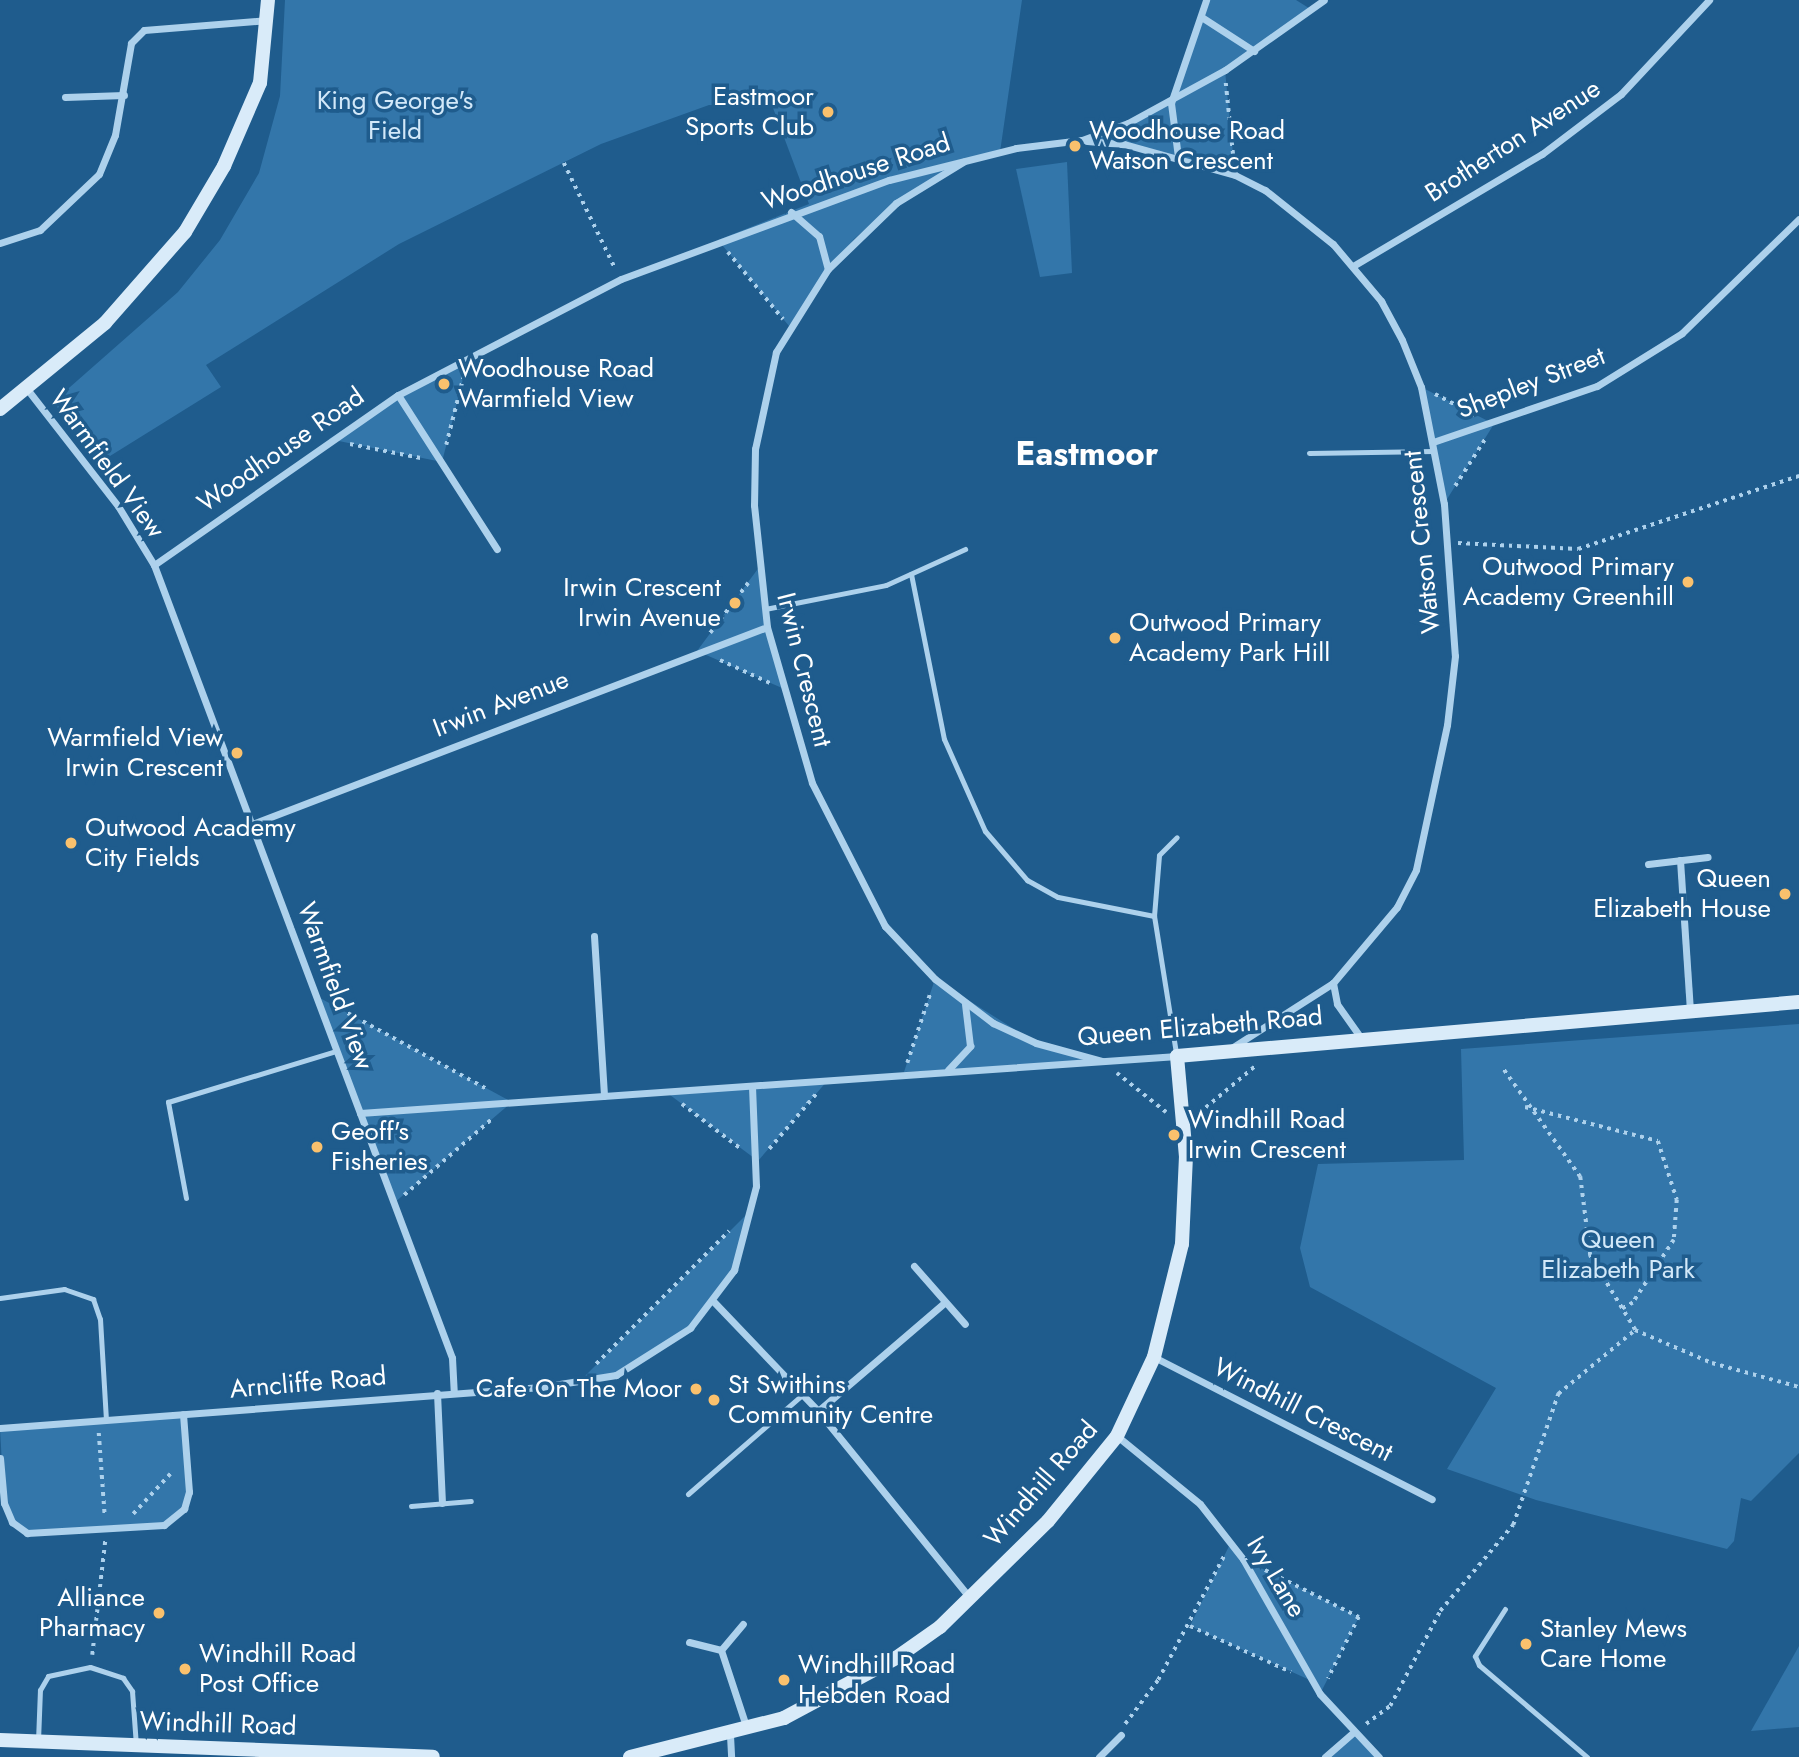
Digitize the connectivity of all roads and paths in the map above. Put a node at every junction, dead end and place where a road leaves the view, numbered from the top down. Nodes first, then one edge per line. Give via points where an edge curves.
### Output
1 (268, 0) edge
2 (1206, 0) edge
3 (1324, 0) edge
4 (1709, 0) edge
5 (1203, 18) junction
6 (269, 19) junction
7 (1254, 51) junction
8 (1225, 70) junction
9 (124, 95) junction
10 (65, 97) dead end
11 (1171, 103) junction
12 (1082, 140) junction
13 (1178, 157) junction
14 (969, 158) junction
15 (564, 163) dead end
16 (1235, 175) junction
17 (791, 212) junction
18 (1799, 219) edge
19 (718, 240) junction
20 (0, 243) edge
21 (1353, 265) junction
22 (828, 269) junction
23 (621, 279) junction
24 (789, 326) junction
25 (27, 389) junction
26 (398, 395) junction
27 (0, 409) edge
28 (1433, 442) junction
29 (1434, 450) junction
30 (1309, 453) dead end
31 (1799, 476) edge
32 (1449, 542) junction
33 (498, 549) dead end
34 (965, 549) dead end
35 (154, 565) junction
36 (911, 574) junction
37 (765, 609) junction
38 (767, 627) junction
39 (251, 824) junction
40 (1177, 837) dead end
41 (1708, 857) dead end
42 (1680, 860) junction
43 (1648, 864) dead end
44 (1154, 916) junction
45 (594, 936) dead end
46 (934, 979) junction
47 (1333, 983) junction
48 (318, 997) junction
49 (1799, 1002) edge
50 (965, 1004) junction
51 (1690, 1010) junction
52 (1361, 1038) junction
53 (1229, 1050) junction
54 (336, 1051) junction
55 (1177, 1056) junction
56 (1102, 1060) junction
57 (1503, 1069) dead end
58 (948, 1070) junction
59 (904, 1072) junction
60 (752, 1087) junction
61 (604, 1096) junction
62 (512, 1102) junction
63 (1524, 1106) junction
64 (359, 1113) junction
65 (186, 1198) dead end
66 (394, 1203) junction
67 (753, 1208) junction
68 (914, 1265) dead end
69 (0, 1297) edge
70 (715, 1302) junction
71 (944, 1303) junction
72 (1622, 1309) junction
73 (965, 1324) dead end
74 (1634, 1331) junction
75 (1154, 1357) junction
76 (578, 1383) junction
77 (1799, 1387) edge
78 (454, 1392) junction
79 (437, 1394) junction
80 (803, 1394) junction
81 (818, 1411) junction
82 (183, 1414) junction
83 (106, 1419) junction
84 (0, 1429) edge
85 (1117, 1436) junction
86 (186, 1457) junction
87 (0, 1458) edge
88 (688, 1494) dead end
89 (1432, 1499) dead end
90 (471, 1501) dead end
91 (442, 1503) junction
92 (411, 1506) dead end
93 (120, 1528) junction
94 (1231, 1542) junction
95 (1243, 1559) junction
96 (970, 1598) junction
97 (1505, 1609) dead end
98 (743, 1624) dead end
99 (1190, 1626) junction
100 (689, 1642) dead end
101 (721, 1650) junction
102 (1312, 1681) junction
103 (1320, 1694) junction
104 (748, 1730) junction
105 (1353, 1733) junction
106 (730, 1735) junction
107 (1121, 1735) joint
108 (0, 1740) edge
109 (38, 1741) junction
110 (136, 1745) junction
111 (424, 1757) edge
112 (433, 1757) edge
113 (630, 1757) edge
114 (731, 1757) edge
115 (1099, 1757) edge
116 (1325, 1757) edge
117 (1379, 1757) edge
118 (1587, 1757) edge

1 - 6 street
2 - 5 street
3 - 7 street, Woodhouse Road
4 - 21 street, Brotherton Avenue via 1674,44 1562,139
5 - 7 street
5 - 11 street
6 - 9 street via 144,30 125,64
6 - 25 street via 260,83 224,166 185,232 104,323
7 - 8 street, Woodhouse Road
8 - 11 street, Woodhouse Road
8 - 16 path
9 - 10 street
9 - 20 street via 99,174 40,230
11 - 12 street, Woodhouse Road
11 - 13 street
12 - 13 street, Watson Crescent
12 - 14 street, Woodhouse Road
13 - 16 street, Watson Crescent
14 - 17 street, Woodhouse Road
14 - 22 street, Irwin Crescent via 896,203
15 - 23 path
16 - 21 street, Watson Crescent via 1265,190
17 - 19 street, Woodhouse Road
17 - 22 street via 819,236
18 - 28 street, Shepley Street via 1682,333 1597,386
19 - 23 street, Woodhouse Road
19 - 24 path
21 - 28 street, Watson Crescent via 1402,340
22 - 24 street, Irwin Crescent
23 - 26 street, Woodhouse Road
24 - 37 street, Irwin Crescent via 772,364 755,449 754,505
25 - 27 street
25 - 35 street, Warmfield View via 118,506
26 - 33 street, Woodhouse Road
26 - 35 street, Woodhouse Road
28 - 29 street, Watson Crescent
29 - 30 lane
29 - 32 street, Watson Crescent
31 - 32 path via 1578,549
32 - 47 street, Watson Crescent via 1455,656 1447,725 1416,870 1376,935
34 - 36 lane
35 - 39 street, Warmfield View
36 - 37 lane via 886,586
36 - 44 lane via 944,739 985,831 1027,880 1058,897
37 - 38 street, Irwin Crescent
38 - 39 street, Irwin Avenue
38 - 46 street, Irwin Crescent via 804,758 839,842 885,926
39 - 48 street, Warmfield View
40 - 44 lane via 1159,855
41 - 42 street
42 - 43 street
42 - 51 street
44 - 55 lane
45 - 61 street
46 - 50 street, Irwin Crescent
46 - 59 path
47 - 52 street via 1337,1004
47 - 53 street, Watson Crescent
48 - 54 street, Warmfield View
48 - 62 path
49 - 51 street, Queen Elizabeth Road
50 - 56 street, Irwin Crescent via 1036,1043
50 - 58 street via 970,1046
51 - 52 street, Queen Elizabeth Road
52 - 53 street, Queen Elizabeth Road
53 - 55 street, Queen Elizabeth Road
54 - 64 street, Warmfield View
54 - 65 lane via 168,1102
55 - 56 street, Queen Elizabeth Road
55 - 75 street, Windhill Road via 1186,1207 1171,1307
56 - 58 street, Queen Elizabeth Road
57 - 63 path
58 - 59 street, Queen Elizabeth Road
59 - 60 street, Queen Elizabeth Road
60 - 61 street, Queen Elizabeth Road
60 - 67 street, Arncliffe Road via 758,1161
61 - 62 street, Queen Elizabeth Road
62 - 64 street, Queen Elizabeth Road
62 - 66 path
63 - 72 path via 1580,1177 1590,1256
63 - 72 path via 1658,1142 1677,1200 1674,1240 1633,1303
64 - 66 street, Warmfield View
66 - 78 street, Warmfield View via 452,1359
67 - 70 street, Arncliffe Road via 746,1241
67 - 76 path
68 - 71 street
69 - 83 lane via 64,1289 93,1299 100,1320
70 - 76 street, Arncliffe Road via 659,1352 616,1375
70 - 80 street
71 - 73 street
71 - 81 street
72 - 74 path
74 - 77 path via 1712,1363
74 - 105 path via 1558,1394 1513,1525 1440,1611 1390,1706
75 - 85 street, Windhill Road
75 - 89 street, Windhill Crescent
76 - 78 street, Arncliffe Road
78 - 79 street, Arncliffe Road
79 - 82 street, Arncliffe Road
79 - 91 street
80 - 81 street
80 - 88 lane
81 - 96 street
82 - 83 street, Arncliffe Road
82 - 86 street
83 - 84 street, Arncliffe Road
85 - 94 street, Ivy Lane via 1200,1504
85 - 96 street, Windhill Road via 1048,1521
86 - 93 path
86 - 93 street via 184,1509 164,1525
87 - 93 street via 4,1503 12,1522 27,1533
90 - 91 lane
91 - 92 lane
94 - 95 street, Ivy Lane
94 - 99 path
95 - 102 street, Ivy Lane
95 - 103 path via 1359,1617
96 - 104 street, Windhill Road via 940,1627 853,1685
97 - 118 lane via 1475,1656 1479,1665
98 - 101 street
99 - 102 path
99 - 107 path
100 - 101 street
101 - 104 street
102 - 103 street, Ivy Lane
103 - 105 street, Ivy Lane
104 - 106 street, Windhill Road
105 - 116 street
105 - 117 street, Ivy Lane
106 - 113 street, Windhill Road
106 - 114 street
107 - 115 street
108 - 109 street, Windhill Road
109 - 110 street, Windhill Road
109 - 110 lane via 40,1690 48,1676 90,1667 123,1678 132,1691
110 - 111 street, Windhill Road
111 - 112 street, Windhill Road

